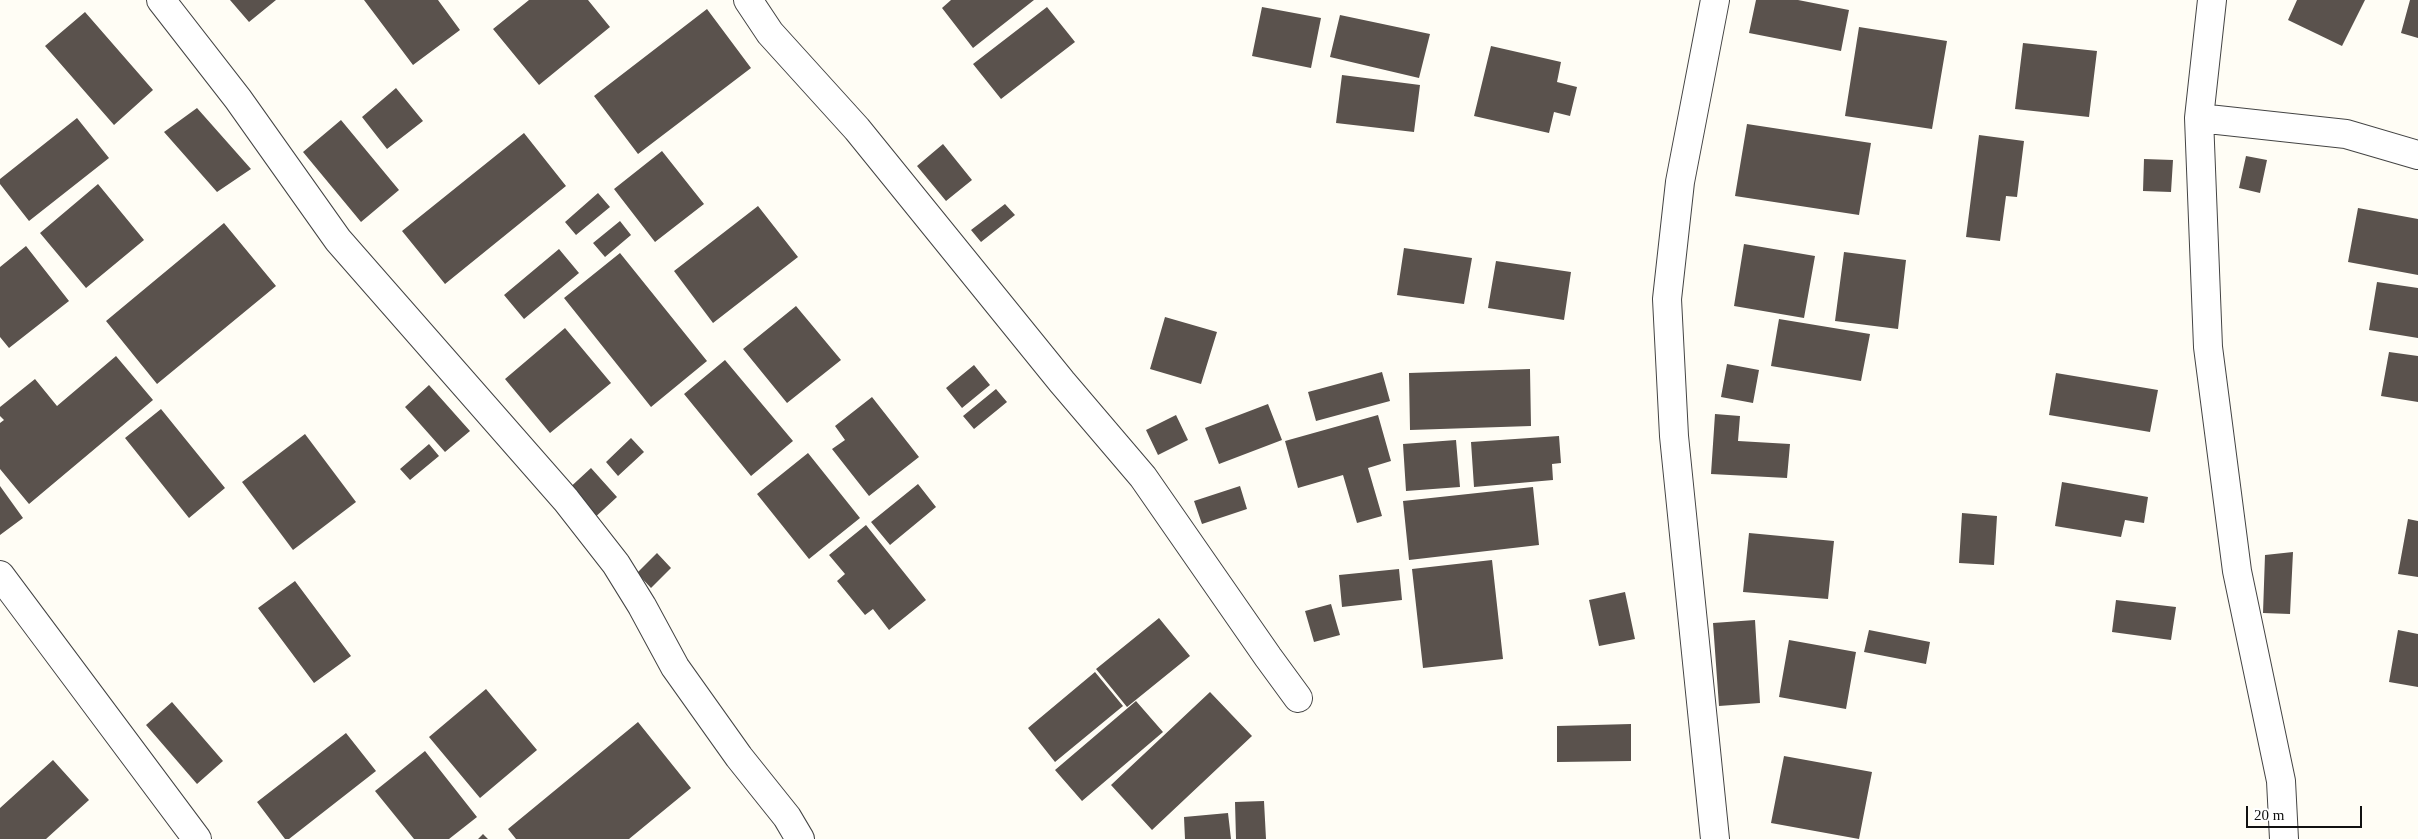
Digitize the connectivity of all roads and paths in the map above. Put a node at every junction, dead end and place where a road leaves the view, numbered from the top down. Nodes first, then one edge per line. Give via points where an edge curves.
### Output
1 (161, 0) edge
2 (748, 0) edge
3 (1714, 0) edge
4 (2212, 0) edge
5 (2199, 118) junction
6 (2418, 155) edge
7 (0, 575) edge
8 (1298, 698) dead end
9 (197, 839) edge
10 (800, 839) edge
11 (1715, 839) edge
12 (2284, 839) edge

1 - 10 street via 238,99 338,240 566,500 616,564 675,667
2 - 8 street via 770,33 857,129 1143,477
3 - 11 street via 1680,182 1668,299 1674,436
4 - 5 street
5 - 6 street via 2346,134
5 - 12 street via 2208,347 2237,571 2282,780
7 - 9 street

